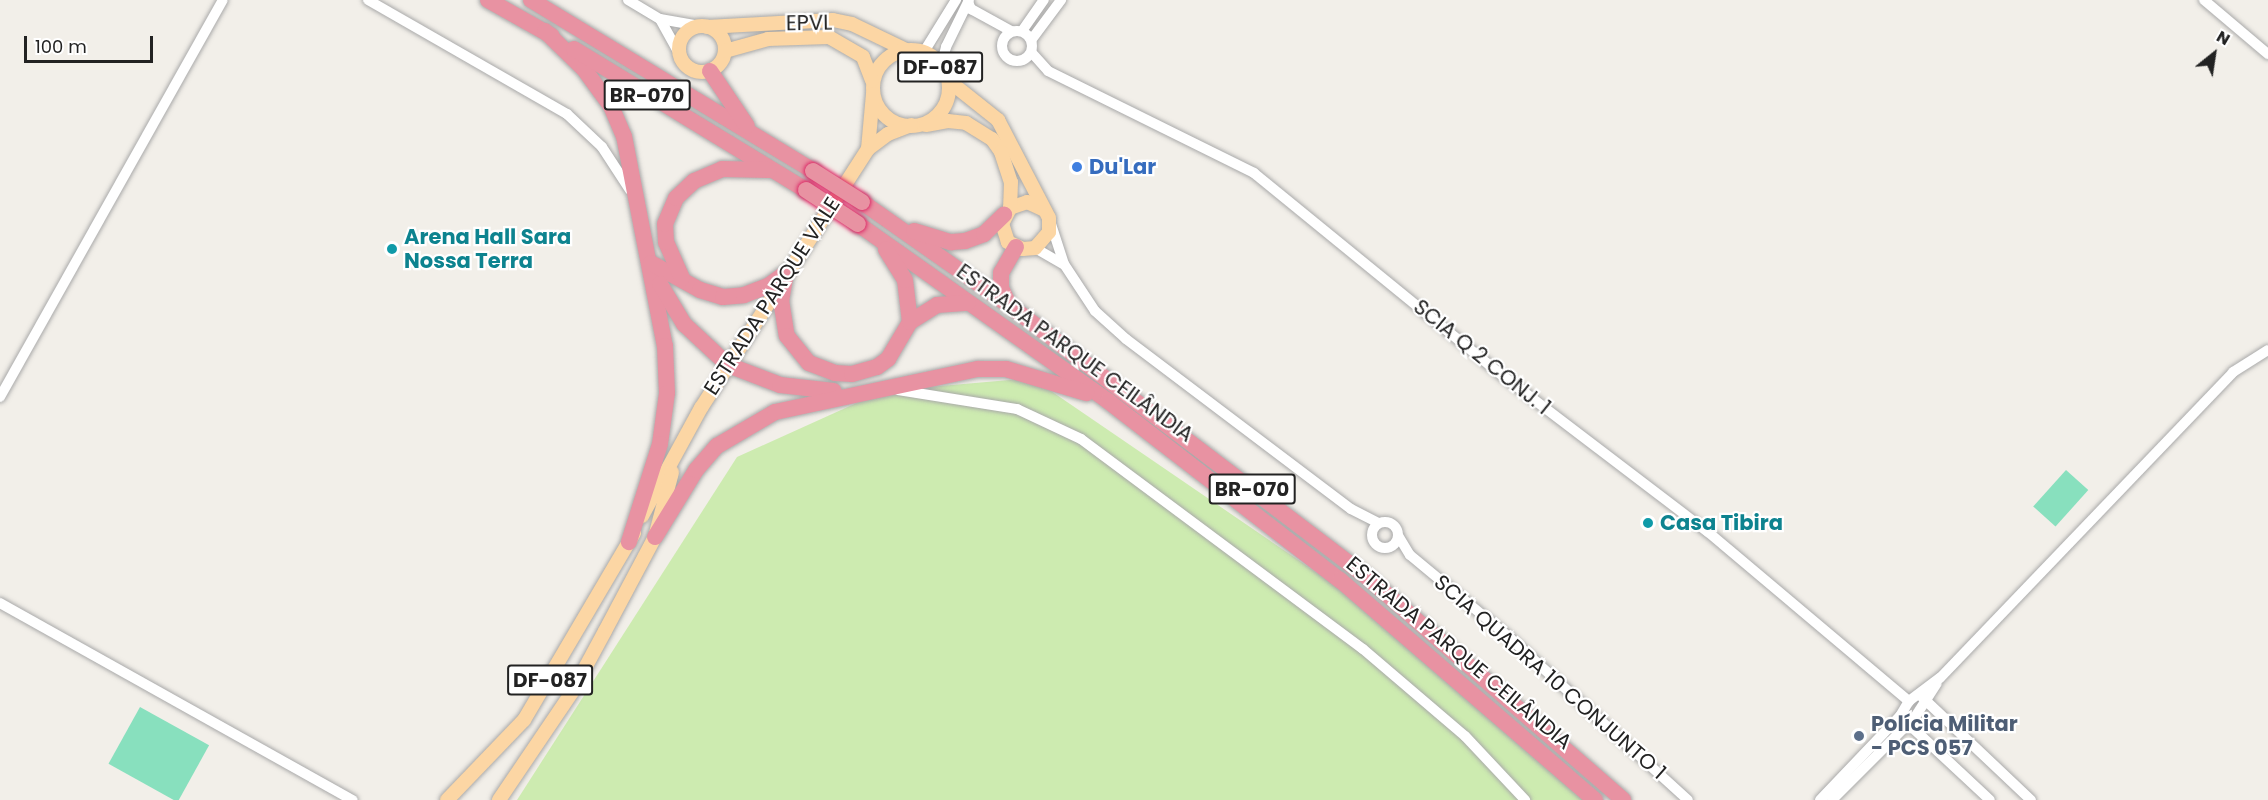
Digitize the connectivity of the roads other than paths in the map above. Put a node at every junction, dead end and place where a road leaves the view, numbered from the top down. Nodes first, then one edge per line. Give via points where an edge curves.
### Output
1 (223, 0) edge
2 (368, 0) edge
3 (488, 0) edge
4 (531, 0) edge
5 (628, 0) edge
6 (956, 0) edge
7 (1044, 0) edge
8 (1061, 0) edge
9 (2204, 0) edge
10 (969, 1) edge
11 (962, 15) junction
12 (660, 19) junction
13 (702, 26) junction
14 (545, 31) junction
15 (1012, 33) junction
16 (1032, 39) junction
17 (906, 50) junction
18 (725, 51) junction
19 (678, 52) junction
20 (1032, 53) junction
21 (2268, 54) edge
22 (922, 55) junction
23 (941, 67) junction
24 (710, 71) junction
25 (949, 81) junction
26 (873, 86) junction
27 (911, 125) junction
28 (926, 125) junction
29 (753, 134) junction
30 (868, 149) junction
31 (772, 170) junction
32 (640, 211) junction
33 (1007, 212) junction
34 (1046, 214) junction
35 (888, 220) junction
36 (878, 238) junction
37 (1016, 247) junction
38 (1035, 248) junction
39 (651, 263) junction
40 (1064, 264) junction
41 (786, 273) junction
42 (682, 278) junction
43 (968, 303) junction
44 (1010, 306) junction
45 (910, 322) junction
46 (2268, 350) edge
47 (728, 365) junction
48 (889, 389) junction
49 (0, 397) edge
50 (1108, 401) junction
51 (679, 445) junction
52 (1352, 508) junction
53 (1378, 523) junction
54 (1371, 536) junction
55 (655, 537) junction
56 (1399, 537) junction
57 (629, 542) junction
58 (1390, 548) junction
59 (1410, 555) junction
60 (0, 603) edge
61 (1923, 698) junction
62 (1908, 701) junction
63 (1904, 719) junction
64 (353, 800) edge
65 (447, 800) edge
66 (499, 800) edge
67 (1525, 800) edge
68 (1595, 800) edge
69 (1623, 800) edge
70 (1688, 800) edge
71 (1820, 800) edge
72 (1832, 800) edge
73 (1990, 800) edge
74 (2031, 800) edge

1 - 49 street
2 - 32 street via 567,114 616,164
3 - 14 highway, ESTRADA PARQUE CEILÂNDIA / BR-070
4 - 29 highway, ESTRADA PARQUE CEILÂNDIA / BR-070
5 - 12 street, EPVL
6 - 22 street
7 - 15 street
8 - 16 street
9 - 21 street
10 - 11 street
10 - 15 street via 971,9
11 - 15 street via 969,13
11 - 23 street
12 - 13 street, EPVL
12 - 19 street
13 - 17 main road, EPVL via 832,20 852,24
13 - 18 main road via 721,37
13 - 19 main road via 681,38
14 - 31 highway, ESTRADA PARQUE CEILÂNDIA / BR-070
14 - 32 highway via 584,69 611,106 624,136
15 - 16 street
15 - 20 street via 1001,47 1008,58 1018,62
16 - 20 street
17 - 22 main road, DF-087
17 - 26 main road, DF-087 via 887,55
18 - 24 main road via 721,62
18 - 26 main road, EPVL via 768,39 829,37 863,57
19 - 24 main road via 690,69
20 - 62 street, SCIA Q 2 CONJ. 1 via 1048,71 1262,179 1503,376 1708,532
22 - 23 main road, DF-087
23 - 25 main road, DF-087
24 - 29 highway
25 - 28 main road, DF-087 via 945,108
25 - 34 main road via 998,120
26 - 27 main road, DF-087 via 890,118
26 - 30 main road, ESTRADA PARQUE VALE / DF-087
27 - 28 main road, DF-087
27 - 30 main road, ESTRADA PARQUE VALE / DF-087 via 888,134
28 - 33 main road via 966,123 992,139 1011,182
29 - 35 highway, ESTRADA PARQUE CEILÂNDIA / BR-070, bridge
30 - 41 main road, ESTRADA PARQUE VALE / DF-087
31 - 36 highway, ESTRADA PARQUE CEILÂNDIA / BR-070, bridge
31 - 42 highway via 722,169 694,181 676,198 666,224 666,242
32 - 39 highway
33 - 34 main road via 1027,202
33 - 35 highway via 984,234 951,242
33 - 37 main road via 1003,234
34 - 38 main road via 1049,232
34 - 40 street
35 - 44 highway, ESTRADA PARQUE CEILÂNDIA / BR-070
36 - 43 highway, ESTRADA PARQUE CEILÂNDIA / BR-070
36 - 45 highway via 905,280
37 - 38 main road
37 - 44 highway via 1001,273 1001,288
38 - 40 street
39 - 42 highway
39 - 47 highway via 684,324
39 - 57 highway via 665,346 667,393 660,444
40 - 52 street via 1080,294 1126,339
41 - 42 highway via 744,295 723,297 700,290
41 - 45 highway via 781,300 787,336 809,363 822,369 852,374 877,367 897,349
41 - 47 main road, ESTRADA PARQUE VALE / DF-087
43 - 45 highway via 937,305
43 - 50 highway, ESTRADA PARQUE CEILÂNDIA / BR-070
44 - 69 highway, ESTRADA PARQUE CEILÂNDIA / BR-070 via 1368,578
46 - 61 street via 2233,372
47 - 48 highway via 763,380 806,390
47 - 51 main road, ESTRADA PARQUE VALE / DF-087
48 - 50 highway via 978,369 1006,369
48 - 55 highway via 804,404 747,426 717,446 696,470
48 - 67 street via 1017,409 1081,439 1363,649 1465,736
50 - 68 highway, ESTRADA PARQUE CEILÂNDIA / BR-070 via 1341,580
51 - 55 main road, ESTRADA PARQUE VALE / DF-087
51 - 57 main road, ESTRADA PARQUE VALE / DF-087
52 - 53 street
52 - 54 street
53 - 54 street
53 - 56 street via 1392,524
54 - 58 street via 1376,544
55 - 66 main road, ESTRADA PARQUE VALE / DF-087 via 572,692
56 - 58 street
56 - 59 street, SCIA QUADRA 10 CONJUNTO 1
57 - 65 main road, ESTRADA PARQUE VALE / DF-087 via 525,720
58 - 59 street, SCIA QUADRA 10 CONJUNTO 1
59 - 70 street, SCIA QUADRA 10 CONJUNTO 1 via 1511,639
60 - 64 street
61 - 62 street
61 - 63 street
61 - 74 street
62 - 63 street
63 - 71 street
63 - 72 street
63 - 73 street

